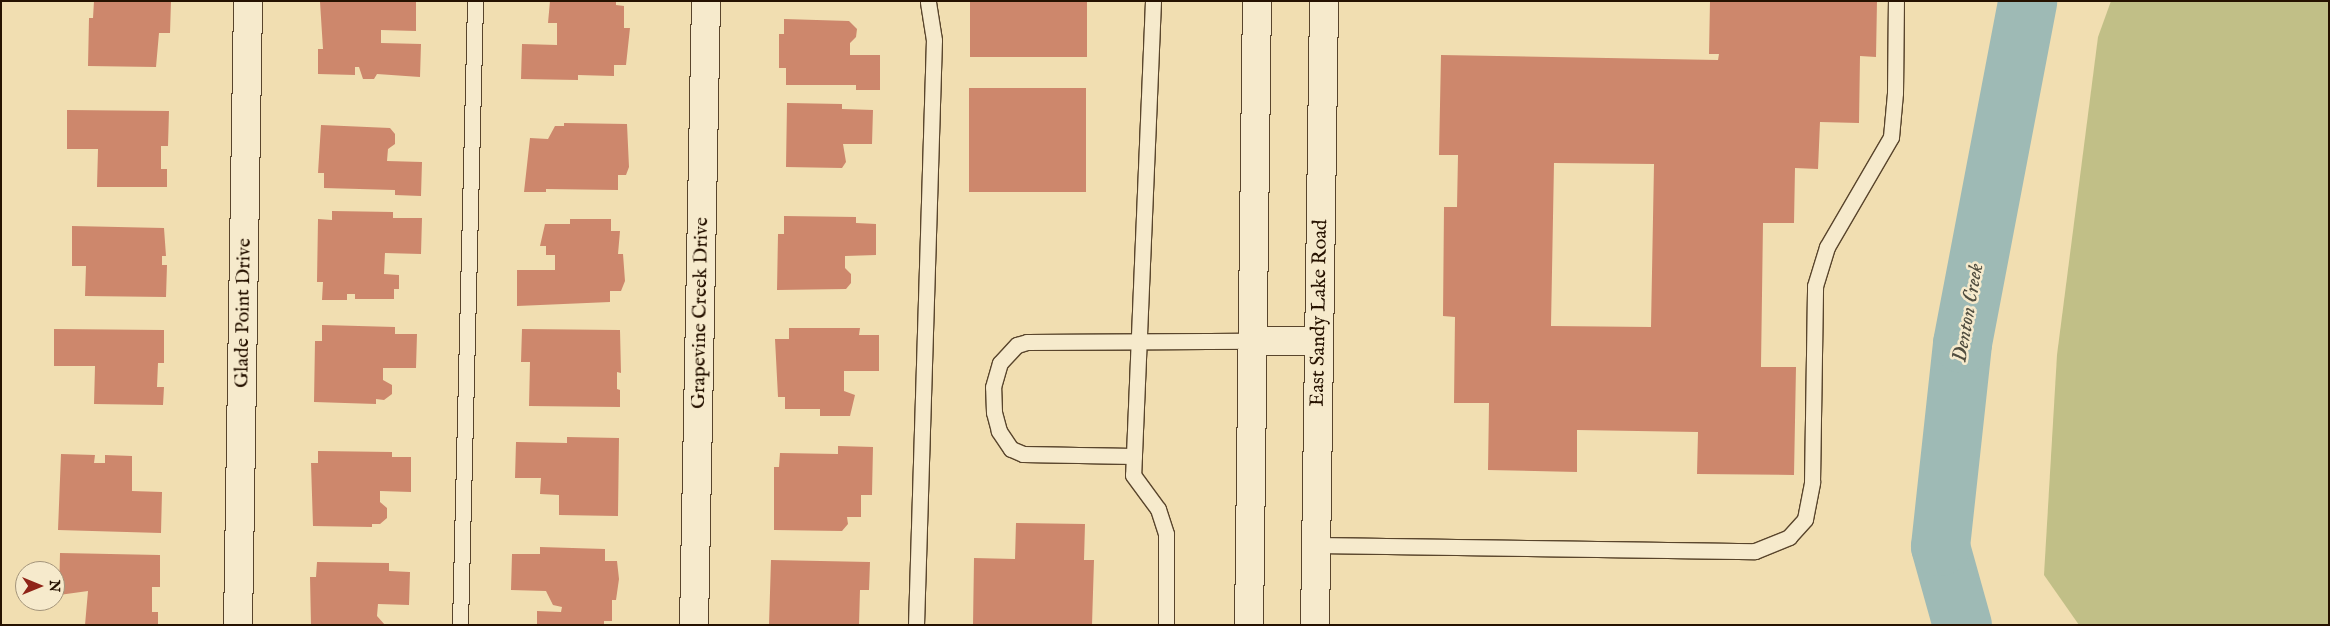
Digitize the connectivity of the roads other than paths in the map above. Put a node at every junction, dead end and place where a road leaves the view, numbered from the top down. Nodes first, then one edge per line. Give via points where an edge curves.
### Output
1 (248, 1) edge
2 (475, 1) edge
3 (706, 1) edge
4 (928, 1) edge
5 (1152, 1) edge
6 (1257, 1) edge
7 (1324, 1) edge
8 (1896, 1) edge
9 (1253, 340) junction
10 (1138, 342) junction
11 (1319, 342) junction
12 (1134, 456) junction
13 (1316, 545) junction
14 (238, 625) edge
15 (460, 625) edge
16 (694, 625) edge
17 (916, 625) edge
18 (1166, 625) edge
19 (1249, 625) edge
20 (1315, 625) edge

1 - 14 main road, Glade Point Drive
2 - 15 lane
3 - 16 main road, Grapevine Creek Drive
4 - 17 lane via 934,40
5 - 10 lane
6 - 9 main road
7 - 11 main road, East Sandy Lake Road
8 - 13 lane via 1896,93 1891,137 1827,247 1815,286 1812,482 1805,519 1789,537 1754,551
9 - 10 lane
9 - 11 main road
9 - 19 main road
10 - 12 lane
10 - 12 lane via 1017,345 1000,363 993,387 999,431 1011,449 1023,454
11 - 13 main road, East Sandy Lake Road
12 - 18 lane via 1133,475 1158,510 1166,534
13 - 20 main road, East Sandy Lake Road

